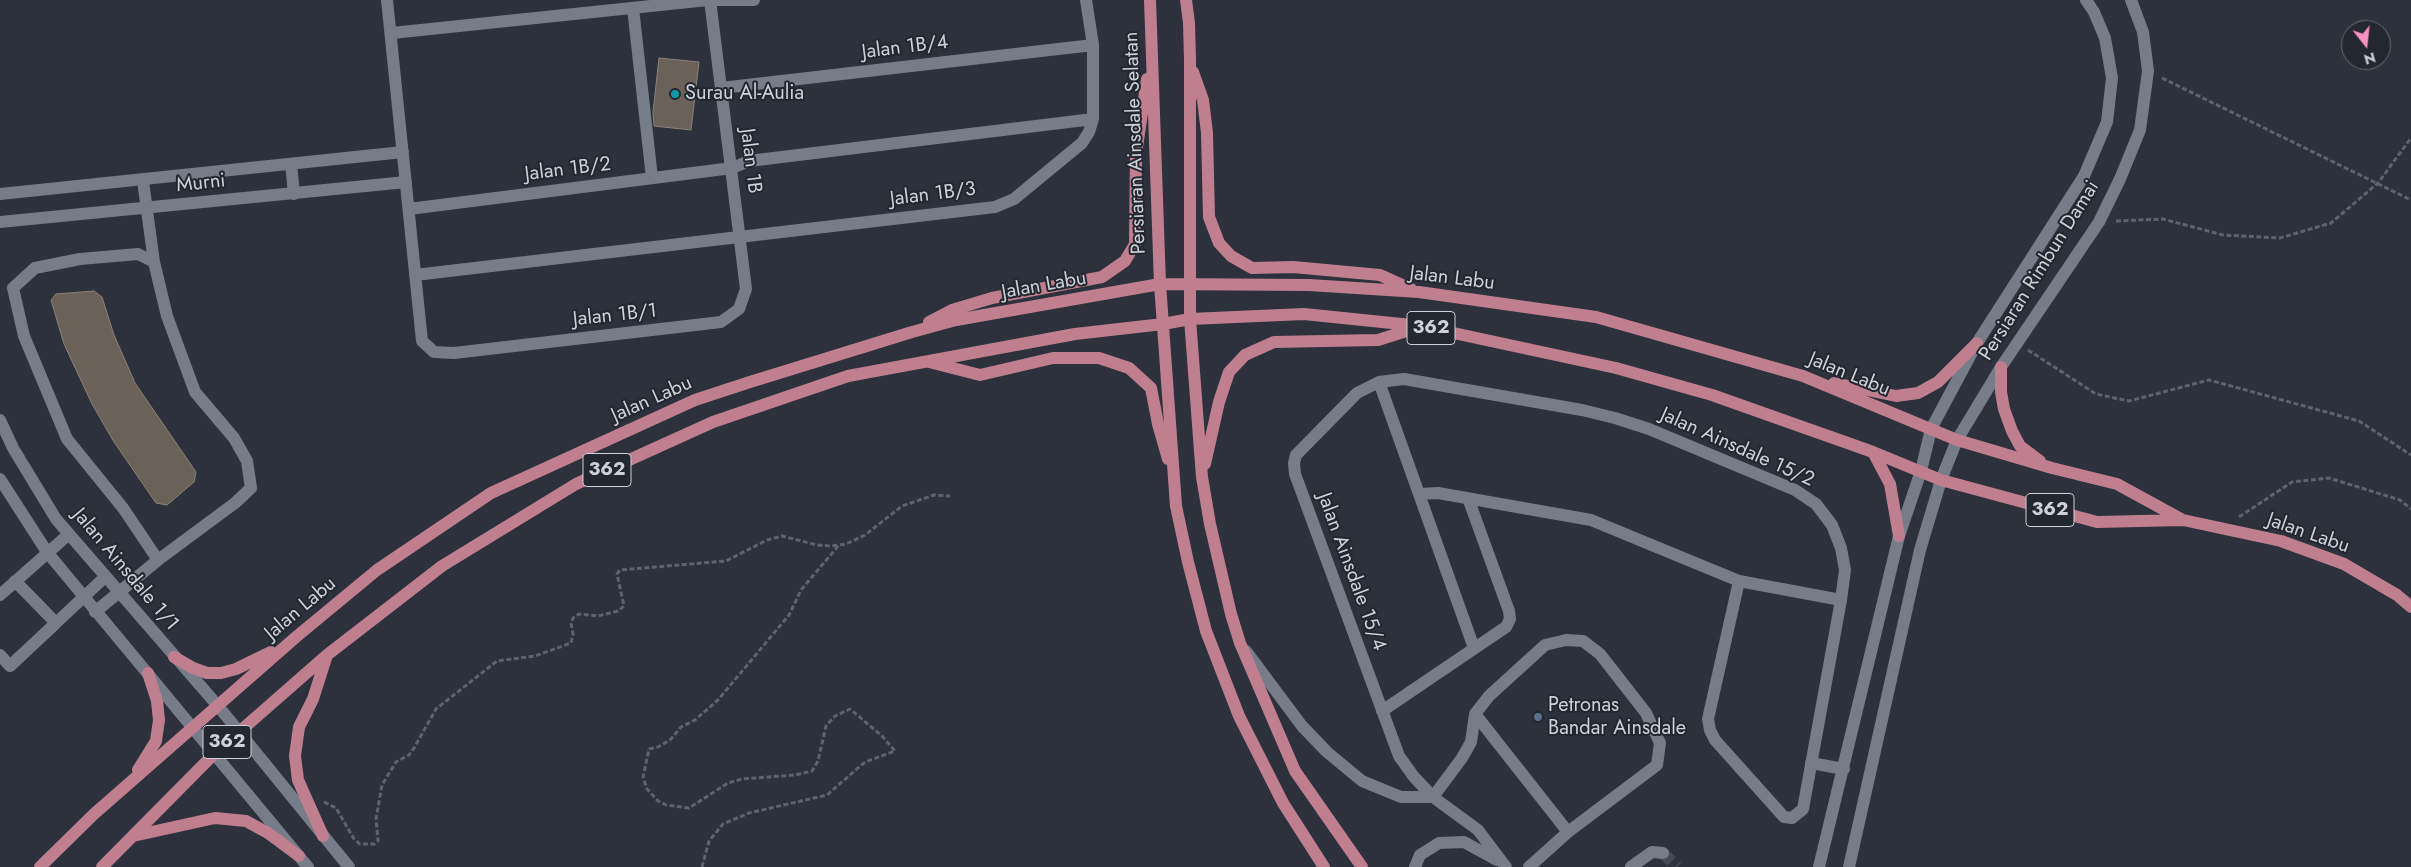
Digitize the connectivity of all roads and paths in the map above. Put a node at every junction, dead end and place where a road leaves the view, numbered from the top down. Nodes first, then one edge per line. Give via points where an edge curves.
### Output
1 (387, 0) edge
2 (710, 0) edge
3 (754, 0) edge
4 (1086, 0) edge
5 (1150, 0) edge
6 (1186, 0) edge
7 (2086, 0) edge
8 (2131, 0) edge
9 (633, 8) junction
10 (392, 33) junction
11 (1093, 45) junction
12 (1151, 57) junction
13 (1190, 60) junction
14 (2148, 71) junction
15 (722, 88) junction
16 (1093, 119) junction
17 (2411, 138) edge
18 (403, 152) junction
19 (291, 164) junction
20 (732, 168) junction
21 (652, 178) junction
22 (143, 181) junction
23 (406, 182) junction
24 (2378, 183) junction
25 (3, 193) edge
26 (294, 194) junction
27 (2411, 200) edge
28 (147, 209) junction
29 (409, 210) junction
30 (6, 221) edge
31 (2099, 222) junction
32 (0, 226) edge
33 (741, 237) junction
34 (154, 262) junction
35 (415, 275) junction
36 (1189, 283) junction
37 (1160, 284) junction
38 (1419, 292) junction
39 (1190, 319) junction
40 (1163, 324) junction
41 (1421, 326) junction
42 (912, 332) junction
43 (1977, 343) junction
44 (2018, 343) junction
45 (924, 361) junction
46 (2001, 367) junction
47 (1803, 376) junction
48 (1379, 382) junction
49 (0, 420) edge
50 (1931, 429) junction
51 (1957, 440) junction
52 (1874, 452) junction
53 (2411, 455) edge
54 (2052, 468) junction
55 (1921, 471) junction
56 (1202, 477) junction
57 (0, 479) edge
58 (1942, 480) junction
59 (1175, 481) junction
60 (1419, 494) junction
61 (950, 496) dead end
62 (1468, 498) junction
63 (2411, 509) edge
64 (2183, 520) junction
65 (2221, 528) junction
66 (69, 534) junction
67 (1899, 536) junction
68 (839, 545) junction
69 (46, 552) junction
70 (158, 560) junction
71 (105, 577) junction
72 (15, 581) junction
73 (1739, 581) junction
74 (119, 592) junction
75 (0, 594) edge
76 (84, 598) junction
77 (1841, 600) junction
78 (2411, 607) edge
79 (95, 612) junction
80 (56, 623) junction
81 (296, 637) junction
82 (1240, 643) junction
83 (1474, 648) junction
84 (0, 655) edge
85 (327, 655) junction
86 (174, 657) junction
87 (148, 674) junction
88 (218, 706) junction
89 (1382, 711) junction
90 (1475, 714) junction
91 (193, 729) junction
92 (239, 732) junction
93 (214, 754) junction
94 (1812, 763) junction
95 (1844, 769) junction
96 (1433, 797) junction
97 (306, 799) junction
98 (94, 814) junction
99 (1568, 832) junction
100 (133, 836) junction
101 (323, 836) junction
102 (1663, 853) dead end
103 (299, 856) junction
104 (1504, 865) edge
105 (40, 867) edge
106 (102, 867) edge
107 (308, 867) edge
108 (349, 867) edge
109 (702, 867) edge
110 (1324, 867) edge
111 (1362, 867) edge
112 (1415, 867) edge
113 (1529, 867) edge
114 (1631, 867) edge
115 (1819, 867) edge
116 (1849, 867) edge

1 - 10 street
2 - 3 street
2 - 9 street
2 - 15 street, Jalan 1B
4 - 11 street
5 - 12 main road, Persiaran Ainsdale Selatan
6 - 13 main road
7 - 43 street, Persiaran Rimbun Damai via 2106,38 2112,78 2107,122 2084,176
8 - 14 street, Persiaran Rimbun Damai via 2144,32
9 - 10 street
9 - 21 street
10 - 18 street
11 - 15 street, Jalan 1B/4
11 - 16 street
12 - 37 main road, Persiaran Ainsdale Selatan
12 - 42 main road via 1136,154 1135,244 1125,261 1102,277 992,298 952,310
13 - 36 main road
13 - 38 main road via 1203,100 1210,217 1218,243 1231,256 1252,268 1301,268 1380,275
14 - 24 path
14 - 31 street, Persiaran Rimbun Damai via 2140,130
15 - 20 street, Jalan 1B
16 - 20 street, Jalan 1B/2 via 749,161
16 - 33 street, Jalan 1B/3 via 1082,143 1014,199 995,206
17 - 24 path
18 - 19 street, Murni
18 - 23 street
19 - 22 street, Murni
19 - 26 street
20 - 21 street, Jalan 1B/2
20 - 33 street, Jalan 1B
21 - 29 street, Jalan 1B/2
22 - 25 street, Murni
22 - 28 street
23 - 26 street, Murni
23 - 29 street
24 - 27 path
24 - 31 path via 2330,222 2280,238 2223,235 2164,219
26 - 28 street, Murni
28 - 30 street, Murni
28 - 34 street
29 - 35 street
30 - 32 street
31 - 44 street, Persiaran Rimbun Damai
33 - 35 street, Jalan 1B/3
33 - 35 street, Jalan 1B/1 via 746,289 739,309 721,322 454,353 434,352 422,341
34 - 70 street via 167,316 195,392 234,438 247,461 251,488
34 - 70 street via 138,254 80,259 35,268 13,288 24,336 67,439 123,508
36 - 37 main road, Jalan Labu / 362
36 - 38 main road, Jalan Labu / 362
36 - 39 main road
37 - 40 main road, Persiaran Ainsdale Selatan
37 - 42 main road, Jalan Labu / 362 via 956,320
38 - 47 main road, Jalan Labu / 362 via 1596,317
39 - 40 main road, Jalan Labu / 362
39 - 41 main road, Jalan Labu / 362 via 1304,314
39 - 56 main road
40 - 45 main road, Jalan Labu / 362 via 1076,334
40 - 59 main road, Persiaran Ainsdale Selatan
41 - 52 main road, Jalan Labu / 362 via 1616,368 1712,395
41 - 56 main road via 1378,340 1274,342 1245,355 1229,372
42 - 81 main road, Jalan Labu / 362 via 694,400 491,494 377,570
43 - 47 main road via 1938,382 1918,393 1896,396
43 - 50 street, Persiaran Rimbun Damai
44 - 46 street, Persiaran Rimbun Damai
44 - 53 path via 2096,394 2129,400 2209,380 2359,421
45 - 59 main road via 980,375 1052,358 1099,358 1129,368 1151,388
45 - 85 main road, Jalan Labu / 362 via 848,376 713,422 576,484 442,566
46 - 51 street, Persiaran Rimbun Damai
46 - 54 main road via 2004,410 2012,432 2020,446
47 - 50 main road, Jalan Labu / 362
48 - 60 street
48 - 77 street, Jalan Ainsdale 15/2 via 1404,379 1615,418 1795,490 1816,504 1832,525 1845,570
48 - 89 street, Jalan Ainsdale 15/4 via 1357,393 1296,455 1294,463 1295,474
49 - 66 street, Jalan Ainsdale 1/1 via 13,448 56,519
50 - 51 main road, Jalan Labu / 362
50 - 55 street, Persiaran Rimbun Damai
51 - 54 main road, Jalan Labu / 362
51 - 58 street, Persiaran Rimbun Damai
52 - 55 main road, Jalan Labu / 362
52 - 67 main road via 1890,484
54 - 64 main road, Jalan Labu / 362 via 2117,484
55 - 58 main road, Jalan Labu / 362
55 - 67 street, Persiaran Rimbun Damai
56 - 82 main road via 1210,524
57 - 69 street
58 - 64 main road, Jalan Labu / 362 via 2096,522
58 - 116 street, Persiaran Rimbun Damai via 1920,550
59 - 110 main road via 1176,506 1206,631 1239,716 1283,804
60 - 62 street via 1438,493
60 - 83 street
61 - 68 path via 934,495 902,506 865,535
62 - 73 street via 1591,520
62 - 83 street via 1510,619 1506,627
63 - 65 path via 2400,500 2329,478 2292,482
64 - 65 main road, Jalan Labu / 362
65 - 78 main road, Jalan Labu / 362 via 2281,541 2344,564 2397,595
66 - 69 street
66 - 71 street, Jalan Ainsdale 1/1
67 - 95 street, Persiaran Rimbun Damai
68 - 97 path via 817,545 782,536 726,561 620,570 617,574 624,606 618,611 598,616 579,614 571,623 571,643 535,656 497,662 436,709 414,748 396,762 382,785 376,819 378,841 375,844 360,844 354,839 336,808 326,802
68 - 109 path via 800,590 789,615 718,700 695,720 681,726 670,740 649,749 643,777 647,789 658,800 666,805 689,808 728,783 812,771 818,761 826,726 835,716 850,709 882,736 895,752 865,762 827,795 749,813 723,824 709,841
69 - 72 street
69 - 76 street
70 - 74 street
71 - 74 street, Jalan Ainsdale 1/1
71 - 76 street
72 - 75 street
72 - 80 street
73 - 77 street
73 - 94 street, Jalan Ainsdale 15/2 via 1708,719 1710,730 1715,740 1784,816 1792,818 1804,809
74 - 79 street
74 - 86 street, Jalan Ainsdale 1/1
76 - 79 street
76 - 80 street
77 - 94 street, Jalan Ainsdale 15/2
79 - 87 street
80 - 84 street via 10,666
81 - 86 main road via 257,660 221,673 207,673
81 - 88 main road, Jalan Labu / 362
82 - 96 street via 1302,726 1362,781 1401,797
82 - 111 main road via 1295,770
83 - 89 street
85 - 92 main road, Jalan Labu / 362
85 - 97 main road via 313,699 299,727 295,756 298,780
86 - 88 street, Jalan Ainsdale 1/1
87 - 91 street
87 - 98 main road via 157,701 156,741 132,778
88 - 91 main road, Jalan Labu / 362
88 - 92 street, Jalan Ainsdale 1/1
89 - 96 street, Jalan Ainsdale 15/4 via 1399,756
90 - 96 street via 1471,742
90 - 99 street
90 - 99 street via 1489,696 1545,645 1566,640 1583,641 1600,654 1621,678 1646,714 1660,743 1657,765
91 - 93 street
91 - 98 main road, Jalan Labu / 362
92 - 93 main road, Jalan Labu / 362
92 - 101 street, Jalan Ainsdale 1/1
93 - 100 main road, Jalan Labu / 362
93 - 103 street
94 - 95 street
95 - 115 street, Persiaran Rimbun Damai
96 - 104 street, Jalan Ainsdale 15/4 via 1478,830
97 - 101 main road
98 - 105 main road, Jalan Labu / 362
99 - 113 street
100 - 103 main road via 215,818 246,821
100 - 106 main road, Jalan Labu / 362
101 - 108 street, Jalan Ainsdale 1/1
102 - 114 street via 1652,852
103 - 107 street
104 - 112 street via 1464,842 1439,843 1420,855

